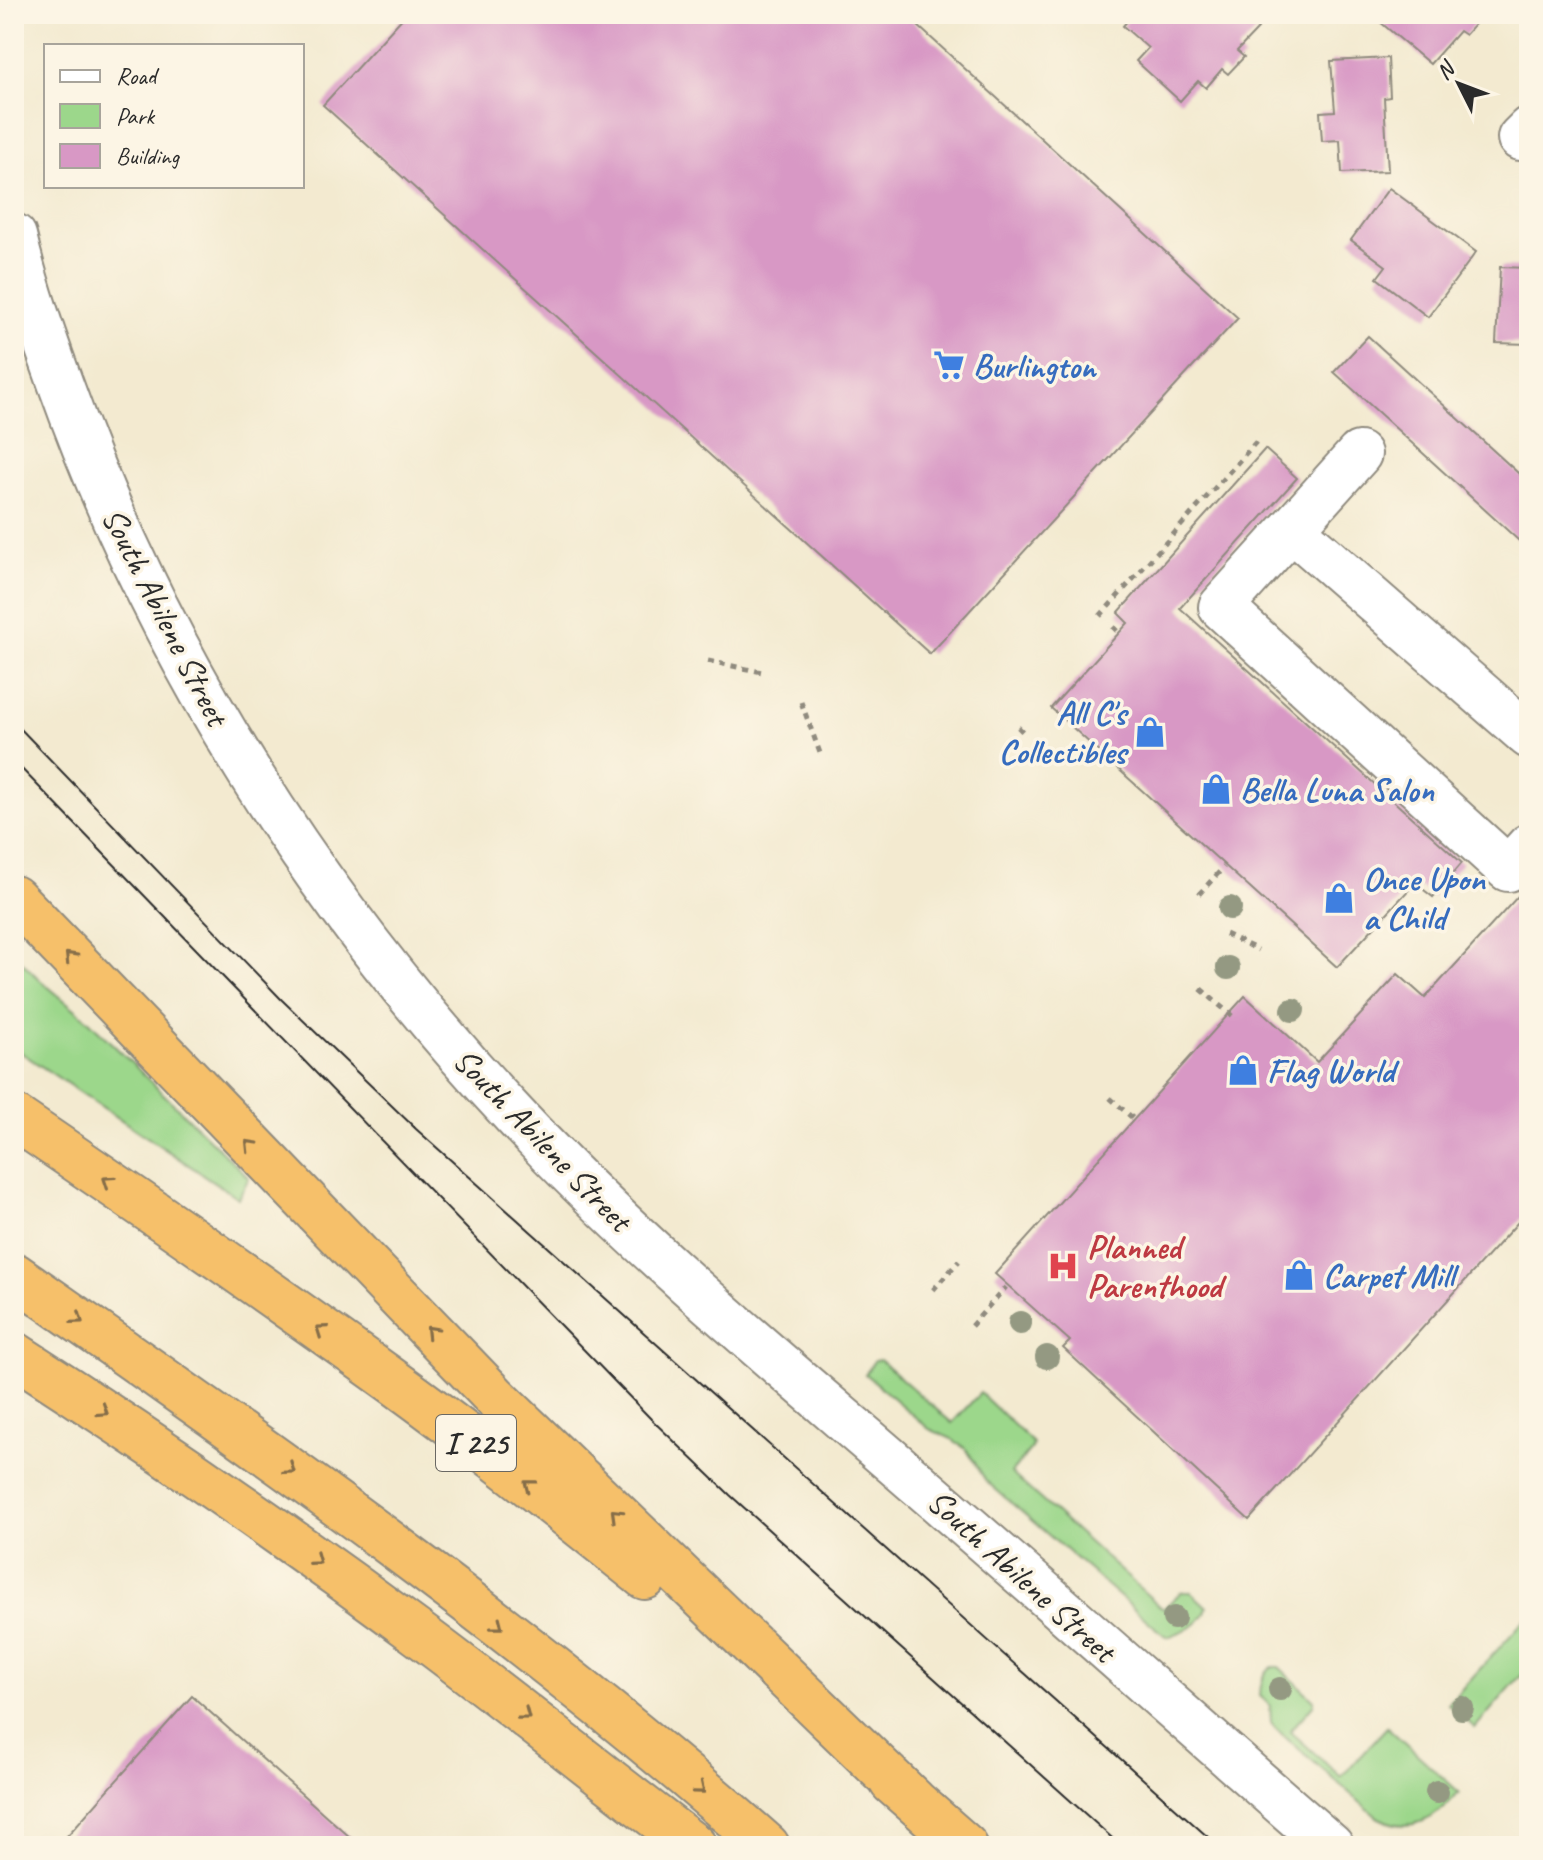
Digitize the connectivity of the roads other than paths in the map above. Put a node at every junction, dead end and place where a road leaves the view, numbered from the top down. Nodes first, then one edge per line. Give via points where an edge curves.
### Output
1 (14, 236) edge
2 (1359, 454) dead end
3 (1292, 529) junction
4 (1529, 736) edge
5 (1529, 846) edge
6 (14, 898) edge
7 (14, 1117) edge
8 (14, 1275) edge
9 (14, 1354) edge
10 (914, 1801) junction
11 (694, 1846) edge
12 (767, 1846) edge
13 (965, 1846) edge
14 (1331, 1846) edge

1 - 14 street, South Abilene Street via 74,421 150,597 279,818 398,983 516,1117 672,1269
2 - 3 street
3 - 4 street
3 - 5 street via 1221,607 1508,869
10 -> 6 highway via 494,1396
10 -> 7 highway, I 225 via 485,1450
8 -> 12 highway via 398,1547
9 -> 11 highway via 314,1558
10 - 13 highway, I 225

